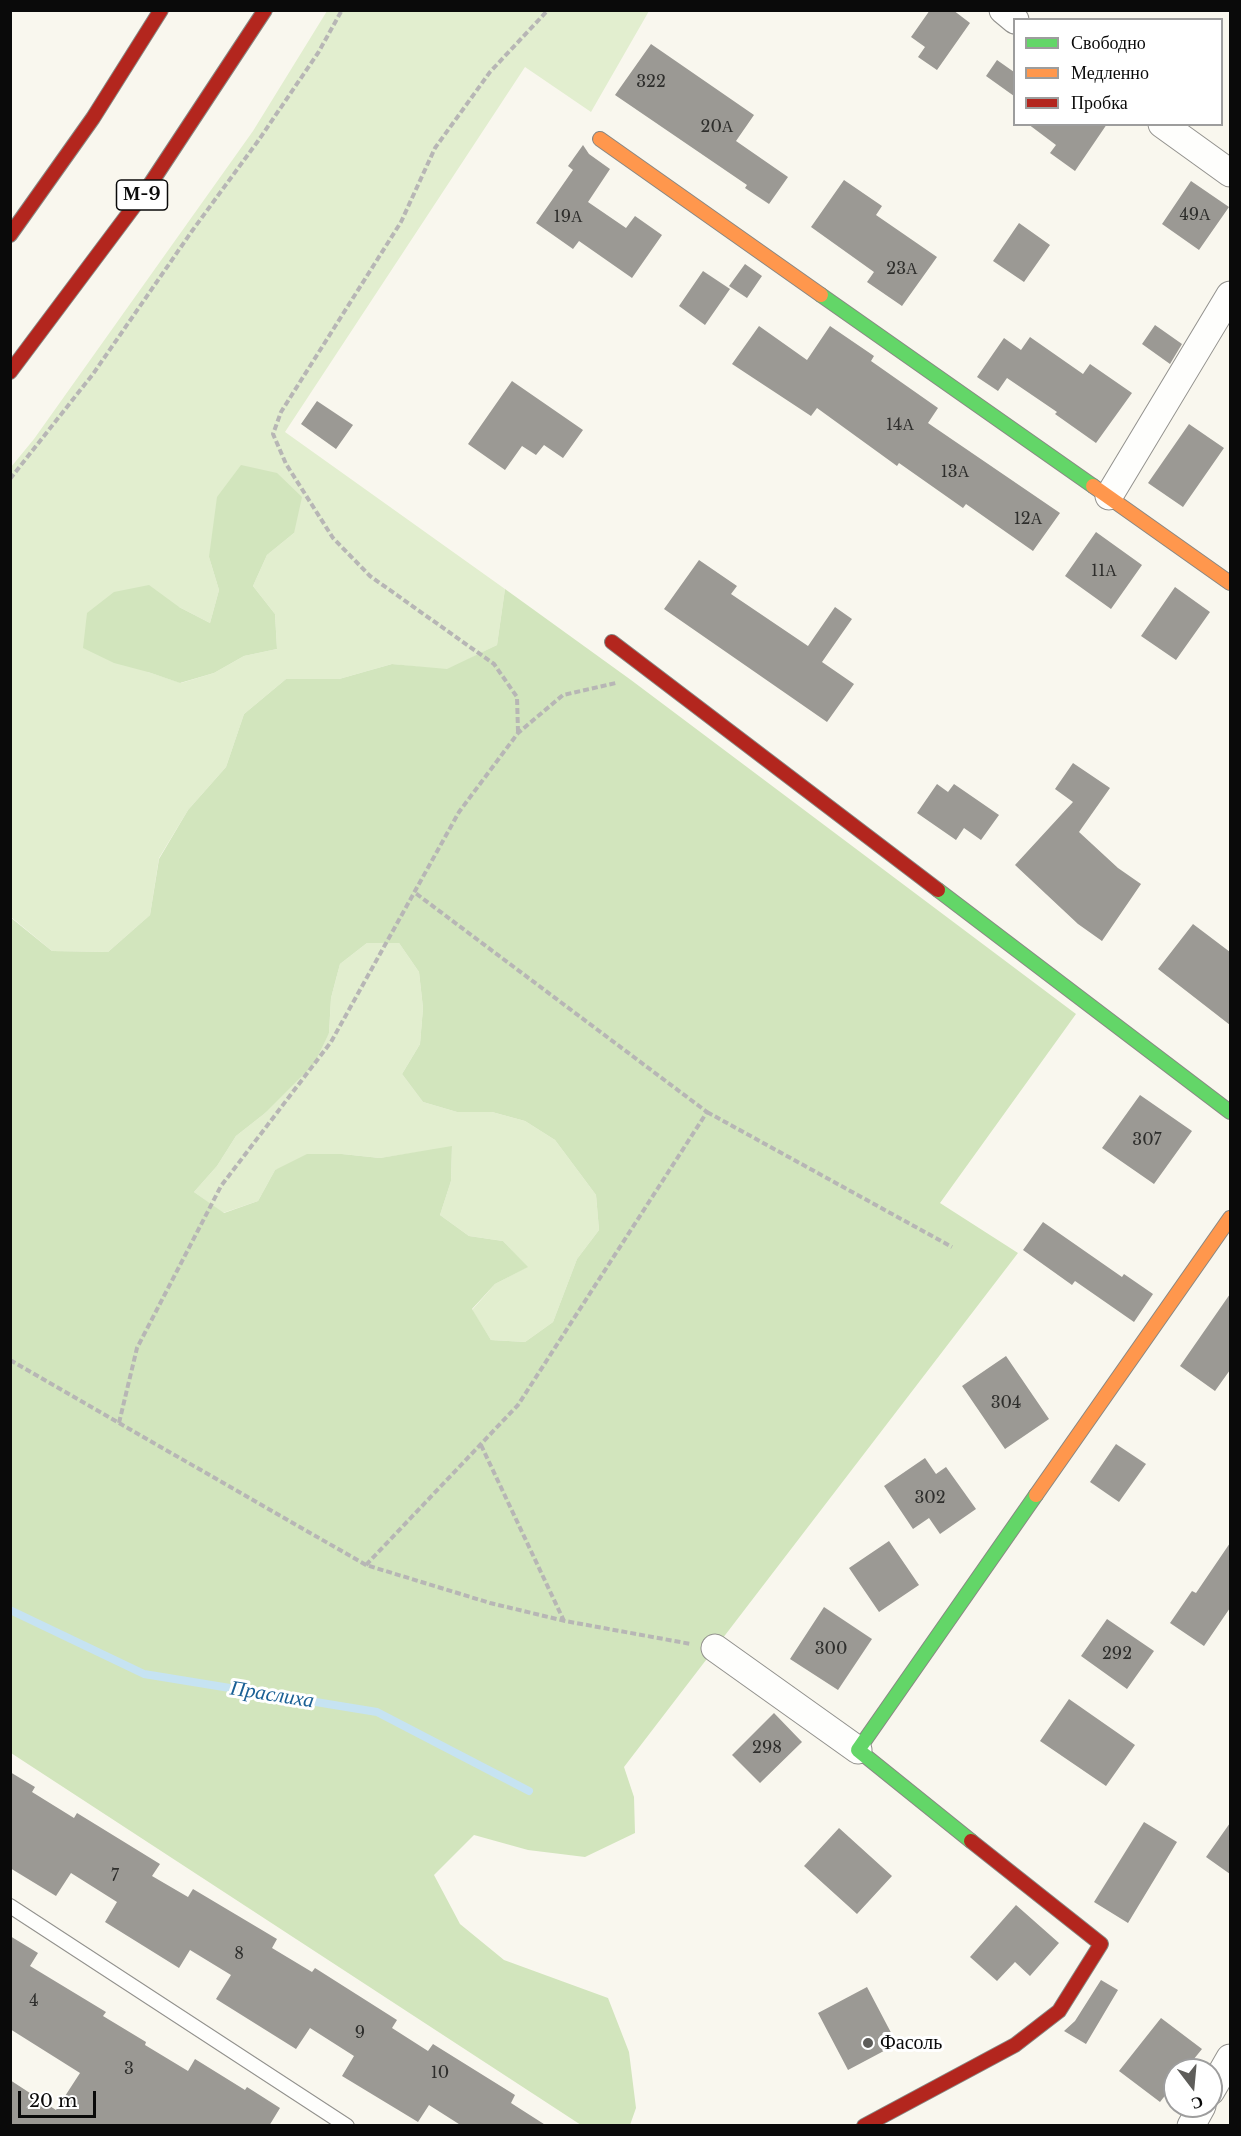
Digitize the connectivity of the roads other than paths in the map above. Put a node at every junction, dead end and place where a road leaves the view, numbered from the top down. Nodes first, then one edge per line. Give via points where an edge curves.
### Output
1 (161, 10) edge
2 (264, 10) edge
3 (1165, 126) edge
4 (600, 139) dead end
5 (1230, 173) edge
6 (10, 236) edge
7 (1230, 295) edge
8 (10, 372) edge
9 (1109, 496) junction
10 (1230, 583) edge
11 (612, 642) dead end
12 (1230, 1112) edge
13 (1230, 1218) edge
14 (715, 1648) road end
15 (858, 1750) junction
16 (10, 1906) edge
17 (894, 2119) edge
18 (347, 2126) edge
19 (864, 2126) edge

1 - 6 main road via 93,118
2 - 8 main road, М-9 via 147,189
3 - 5 street
4 - 9 main road
7 - 9 street
9 - 10 main road
11 - 12 main road
13 - 15 main road
14 - 15 street
15 - 17 main road via 1101,1944 1059,2011 1015,2045
16 - 18 lane
17 - 19 main road

